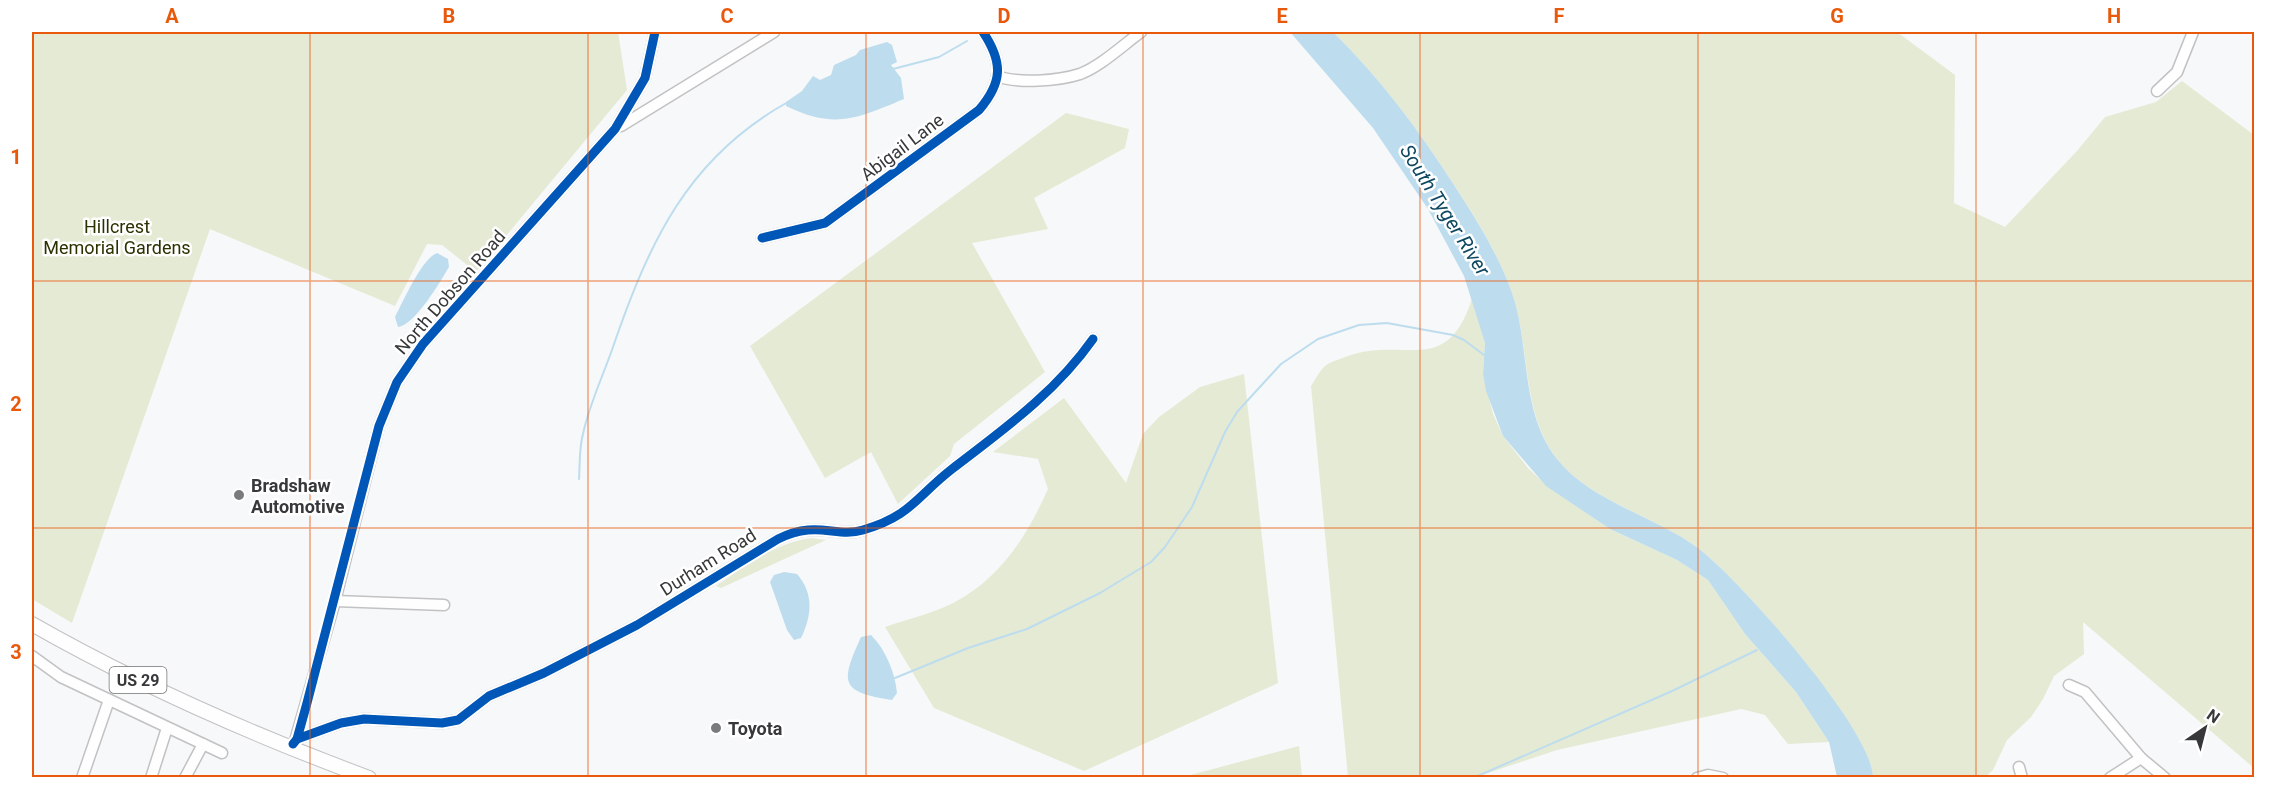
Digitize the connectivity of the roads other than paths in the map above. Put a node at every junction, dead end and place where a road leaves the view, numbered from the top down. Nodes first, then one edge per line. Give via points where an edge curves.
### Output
1 (655, 32) edge
2 (774, 32) edge
3 (983, 32) edge
4 (1141, 32) edge
5 (2193, 32) edge
6 (997, 76) junction
7 (2157, 91) dead end
8 (615, 129) junction
9 (762, 238) dead end
10 (1093, 339) dead end
11 (335, 600) junction
12 (444, 605) dead end
13 (32, 624) edge
14 (32, 656) edge
15 (2069, 685) dead end
16 (109, 700) junction
17 (167, 728) junction
18 (294, 743) junction
19 (202, 744) junction
20 (222, 753) dead end
21 (2141, 758) junction
22 (189, 774) edge
23 (82, 777) edge
24 (151, 777) edge
25 (369, 777) edge
26 (1697, 777) edge
27 (1723, 777) edge
28 (2110, 777) edge
29 (2165, 777) edge

1 - 8 street, North Dobson Road via 645,78
2 - 8 street
3 - 6 street via 995,50
4 - 6 street via 1081,74 1033,79
5 - 7 street via 2177,72
6 - 9 street, Abigail Lane via 990,98 980,110 843,211 825,223
8 - 11 street, North Dobson Road via 453,309 402,372 379,426
10 - 18 street, Durham Road via 1029,411 949,471 894,519 850,533 810,529 778,539 638,625 489,696 450,723 364,719 341,723
11 - 12 street
11 - 18 street, North Dobson Road
13 - 18 main road, US 29 via 213,715
14 - 16 street via 61,677
15 - 21 street via 2085,692
16 - 17 street
16 - 23 street
17 - 19 street
17 - 24 street
18 - 25 main road, US 29
19 - 20 street
19 - 22 street
21 - 28 street
21 - 29 street
26 - 27 street

